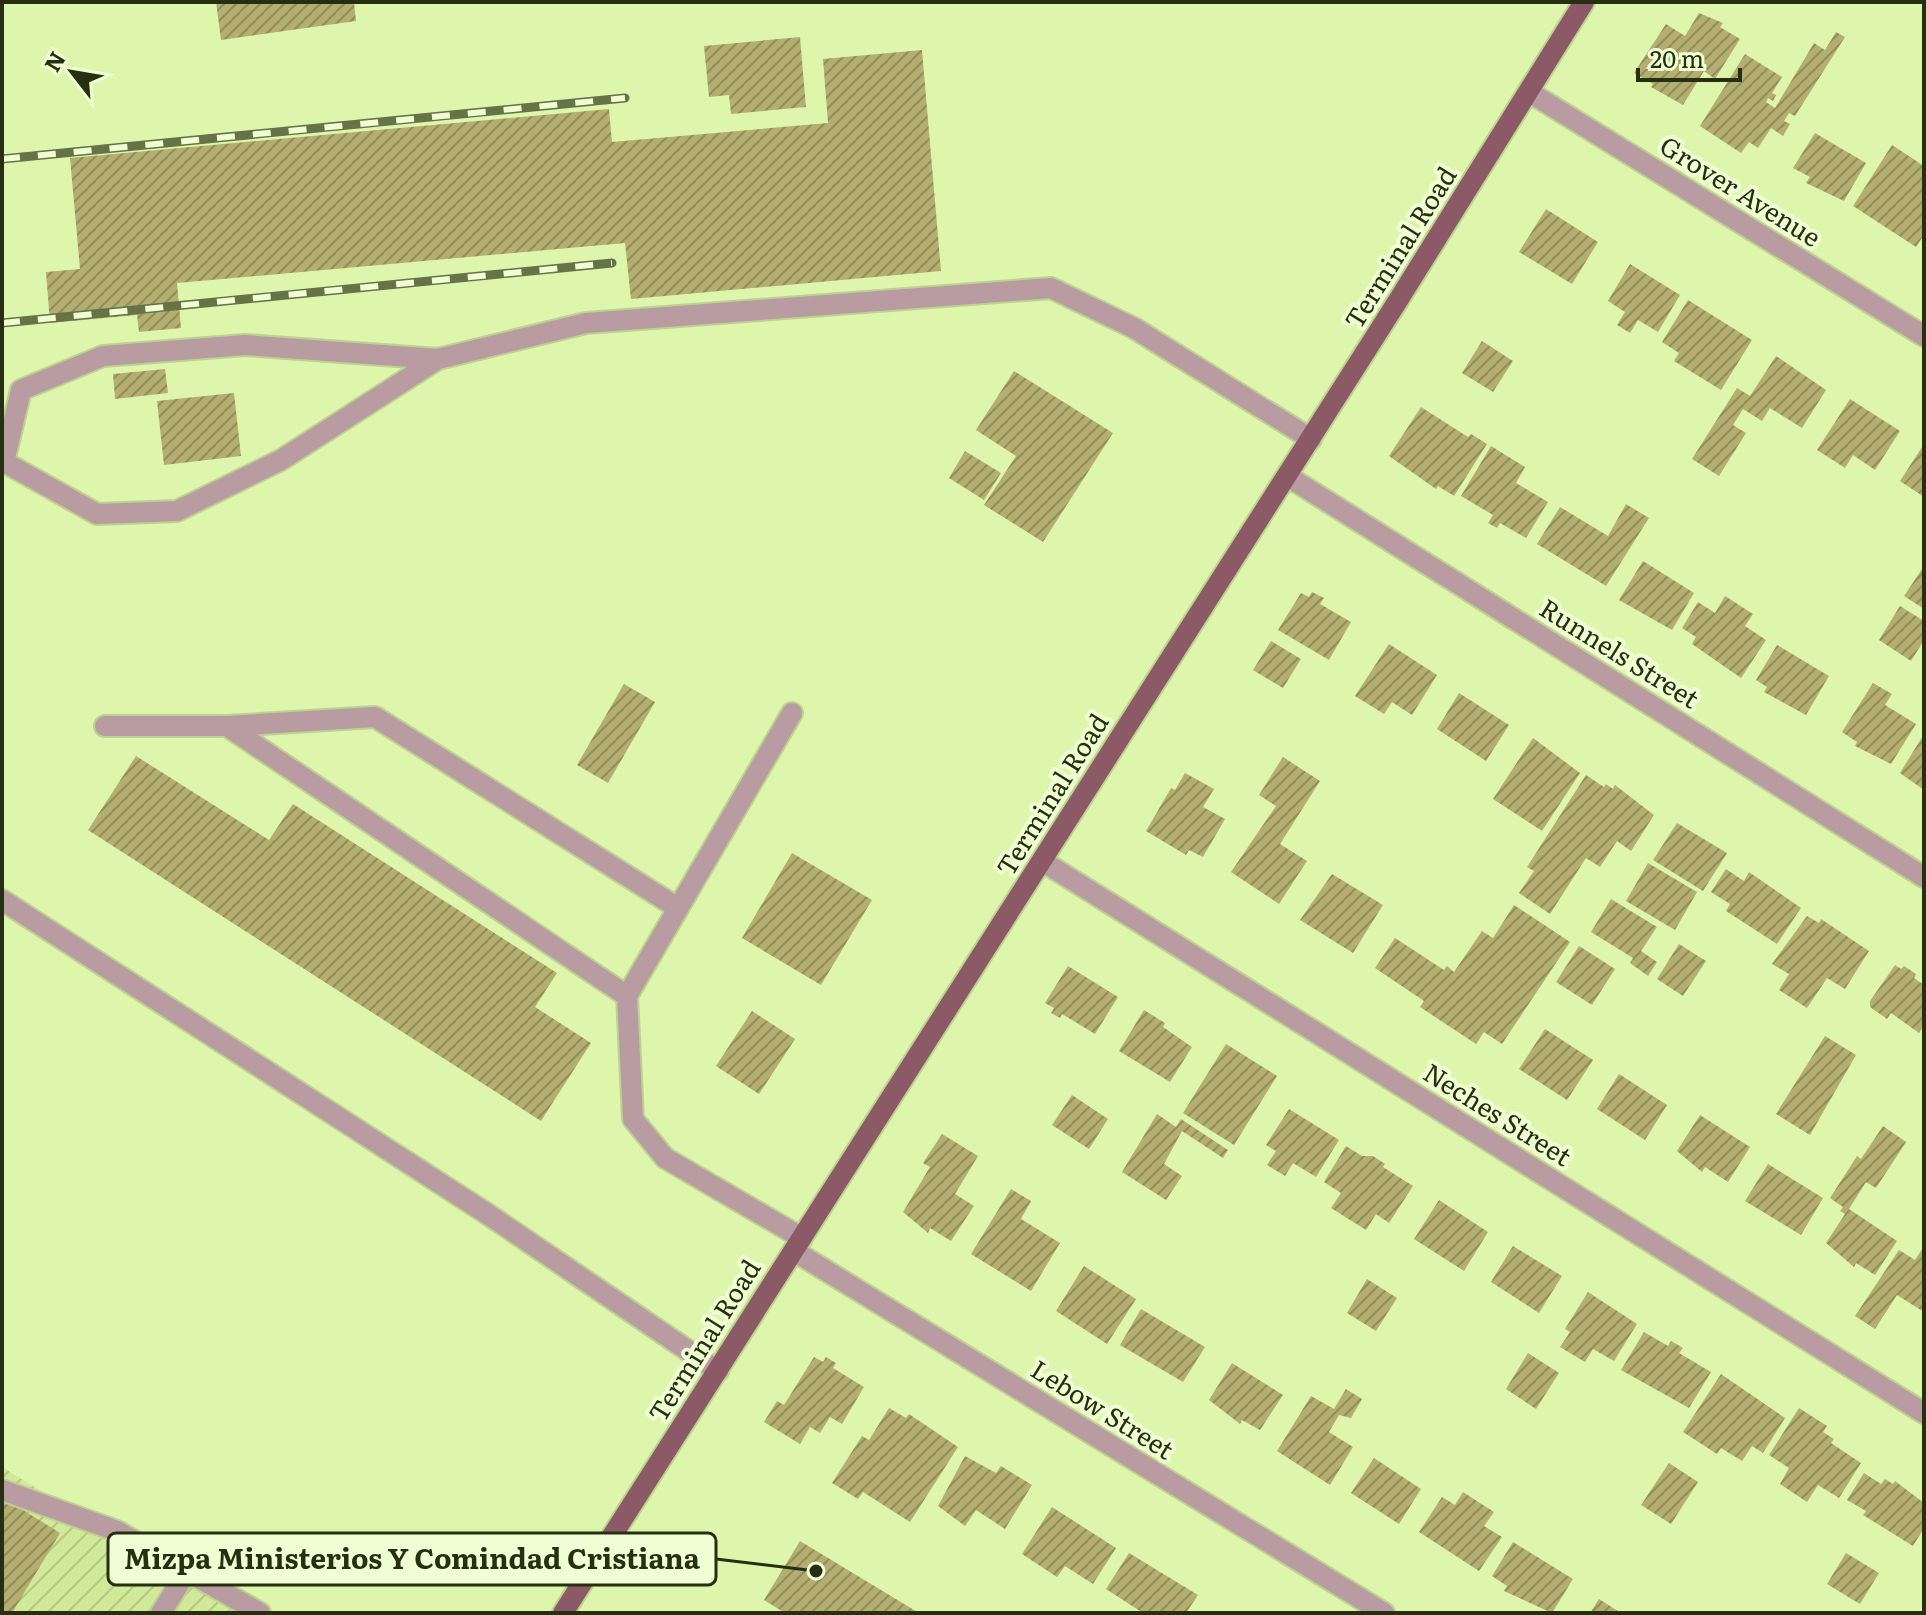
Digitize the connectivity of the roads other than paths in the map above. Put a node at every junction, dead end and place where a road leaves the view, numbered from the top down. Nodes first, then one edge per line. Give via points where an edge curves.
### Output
1 (1584, 2) edge
2 (1529, 92) junction
3 (1924, 336) edge
4 (438, 359) junction
5 (1311, 439) junction
6 (1287, 476) junction
7 (792, 713) dead end
8 (105, 726) dead end
9 (227, 726) junction
10 (1042, 861) junction
11 (1924, 877) edge
12 (2, 900) edge
13 (678, 908) junction
14 (627, 996) junction
15 (798, 1244) junction
16 (718, 1371) junction
17 (1924, 1413) edge
18 (2, 1490) edge
19 (187, 1571) junction
20 (161, 1613) edge
21 (260, 1613) edge
22 (563, 1613) edge
23 (1384, 1613) edge

1 - 2 main road, Terminal Road
2 - 3 street, Grover Avenue
2 - 5 main road, Terminal Road
4 - 4 street via 281,460 177,511 97,514 4,462 21,390 103,356 245,345
4 - 5 street via 586,323 1051,288 1134,328
5 - 6 main road, Terminal Road
6 - 10 main road, Terminal Road
6 - 11 street, Runnels Street
7 - 13 street
8 - 9 street
9 - 13 street via 375,717
9 - 14 street
10 - 15 main road, Terminal Road
10 - 17 street, Neches Street
12 - 16 street via 489,1215
13 - 14 street
14 - 15 street, Lebow Street via 633,1119 665,1158
15 - 16 main road, Terminal Road
15 - 23 street, Lebow Street
16 - 22 main road, Terminal Road
18 - 19 street via 117,1531
19 - 20 street
19 - 21 street

